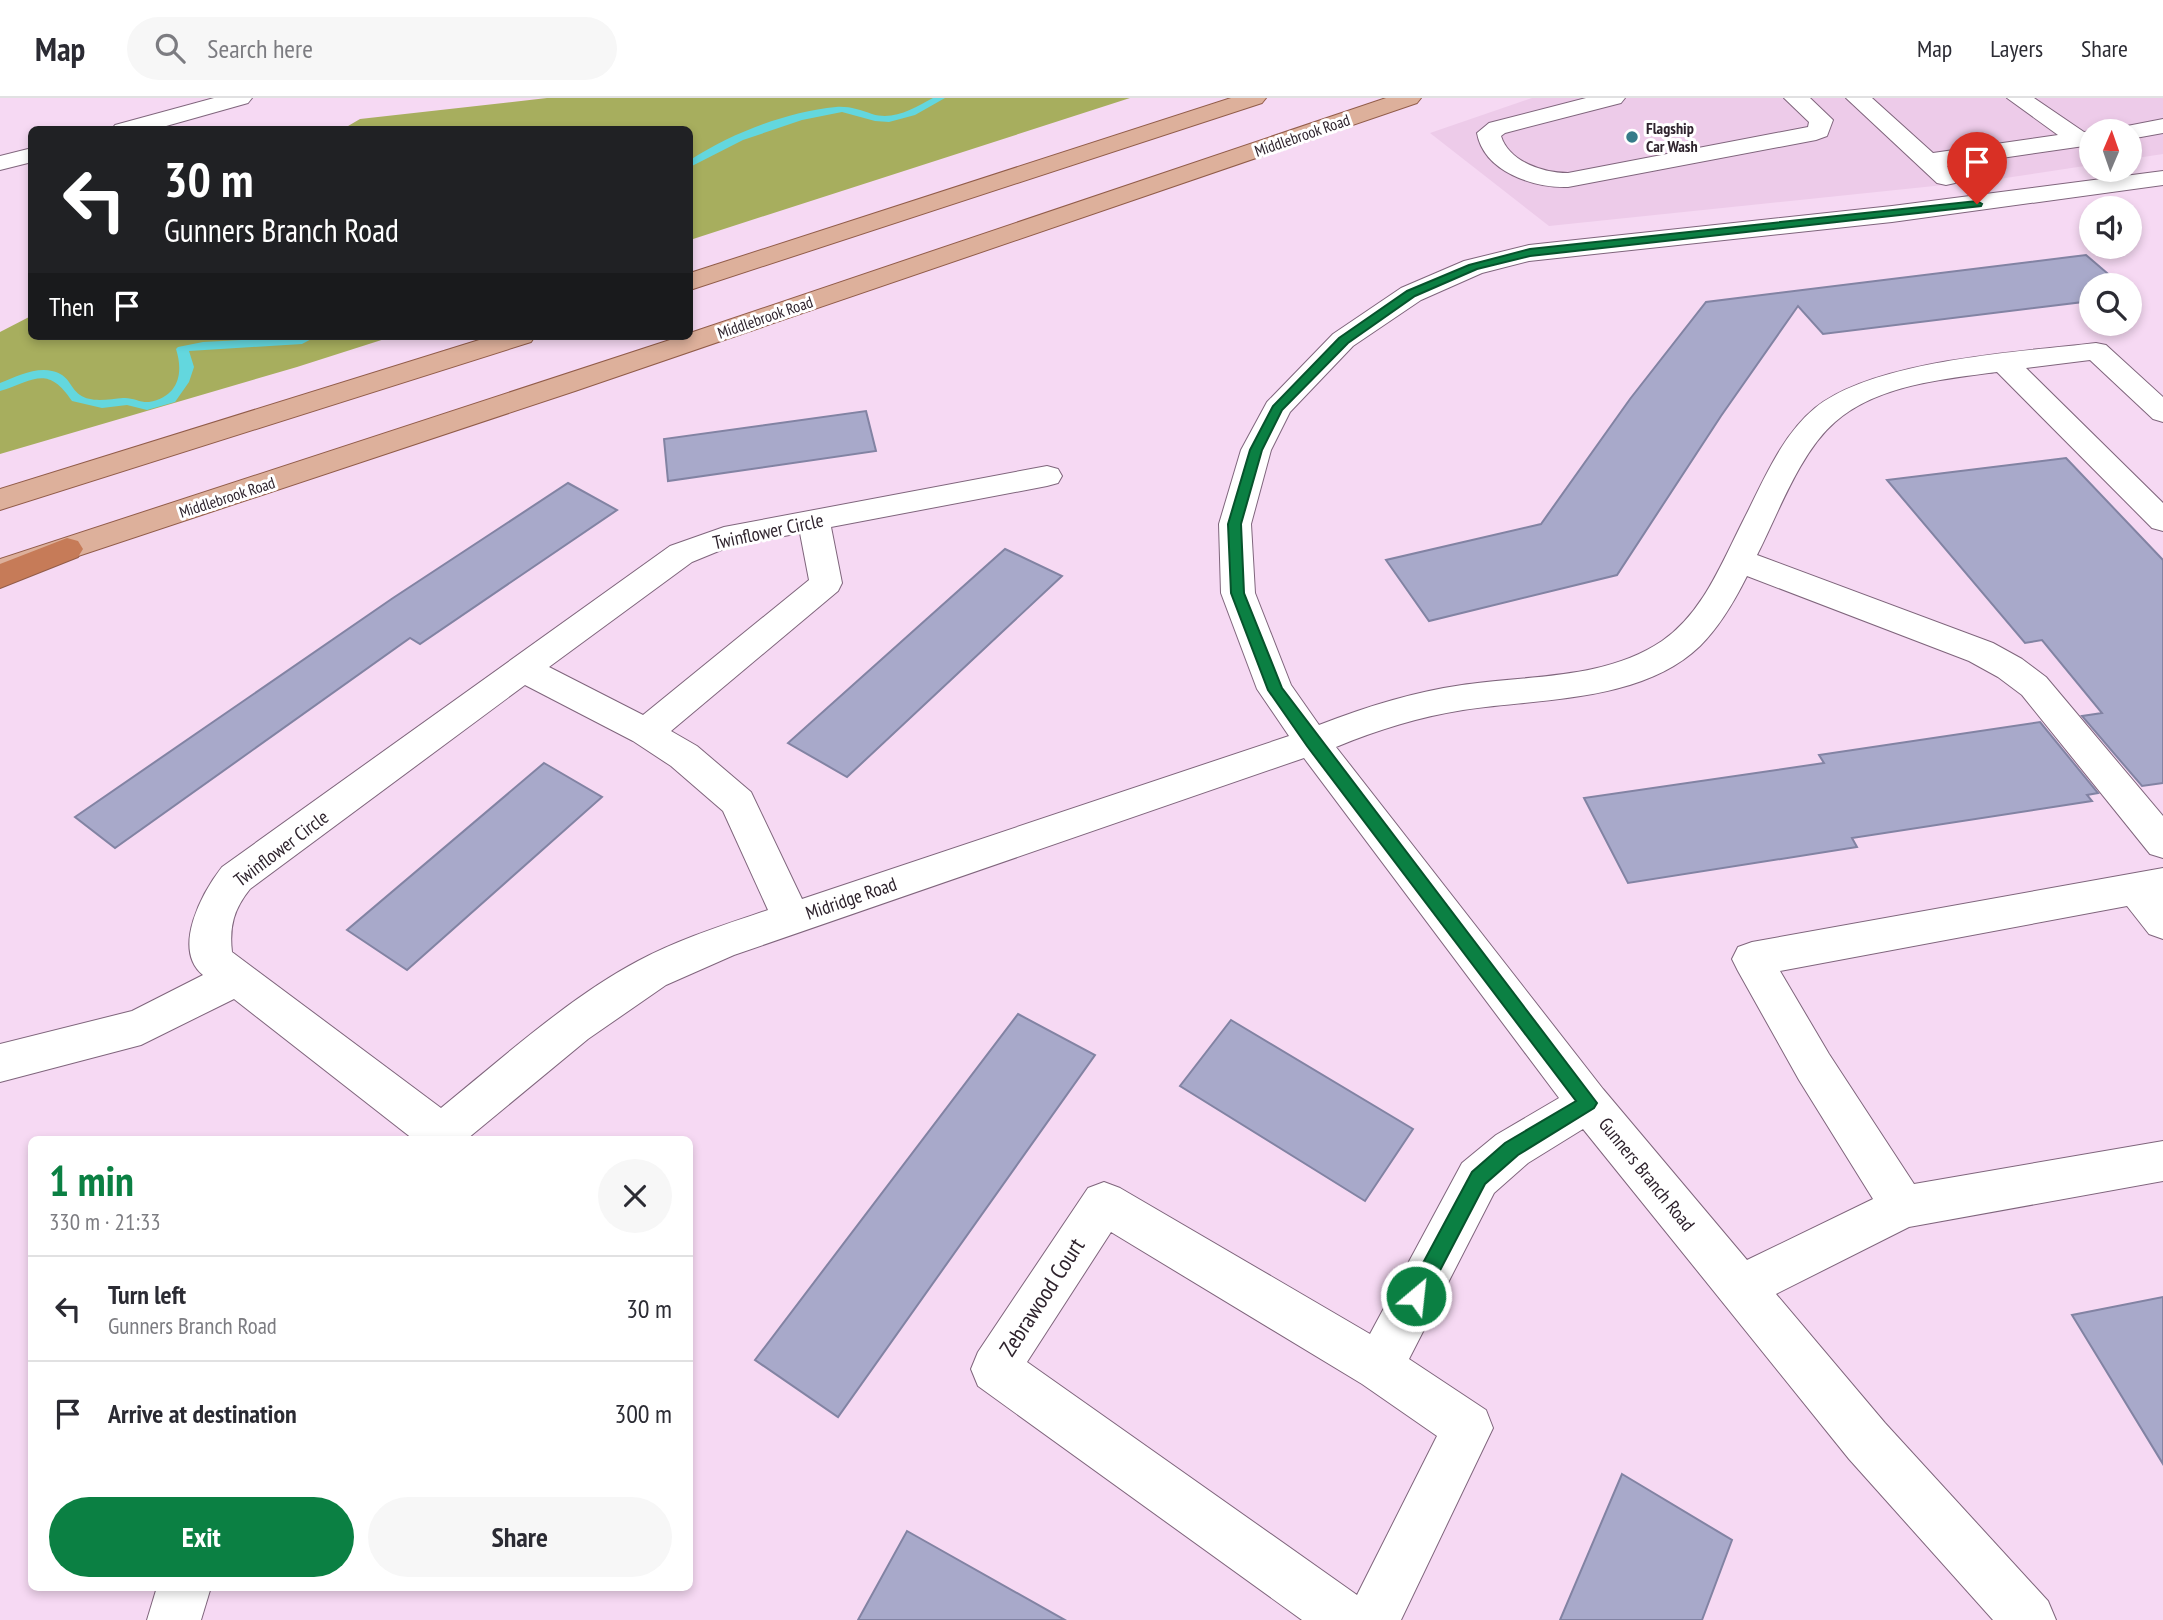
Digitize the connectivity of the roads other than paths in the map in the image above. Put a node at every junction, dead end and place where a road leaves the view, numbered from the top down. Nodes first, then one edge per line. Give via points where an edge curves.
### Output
1 (240, 98) edge
2 (1254, 98) edge
3 (1409, 98) edge
4 (1613, 98) edge
5 (1796, 98) edge
6 (1858, 98) edge
7 (2019, 98) edge
8 (138, 126) edge
9 (2162, 127) edge
10 (2142, 130) edge
11 (2079, 135) edge
12 (2079, 140) edge
13 (28, 156) edge
14 (1927, 162) junction
15 (0, 163) edge
16 (2163, 178) edge
17 (1977, 204) junction
18 (693, 281) edge
19 (508, 340) edge
20 (2005, 364) junction
21 (2163, 413) edge
22 (1047, 476) dead end
23 (0, 500) edge
24 (814, 520) junction
25 (2163, 521) edge
26 (67, 549) junction
27 (1738, 560) junction
28 (0, 571) edge
29 (0, 577) edge
30 (525, 670) junction
31 (646, 732) junction
32 (1312, 742) junction
33 (2163, 844) edge
34 (2150, 887) edge
35 (792, 919) junction
36 (2163, 923) edge
37 (236, 978) junction
38 (0, 1063) edge
39 (1588, 1103) junction
40 (438, 1136) edge
41 (2163, 1160) edge
42 (1903, 1208) junction
43 (1740, 1287) junction
44 (1379, 1367) junction
45 (183, 1591) edge
46 (174, 1620) edge
47 (1347, 1620) edge
48 (1373, 1620) edge
49 (2029, 1620) edge

1 - 8 street
2 - 18 main road
3 - 26 main road, Middlebrook Road
4 - 5 street via 1497,128 1489,133 1490,142 1524,173 1568,180 1819,131 1821,120
6 - 14 street
7 - 11 street
9 - 10 street
12 - 14 street
13 - 15 street
14 - 17 street
16 - 17 street, Gunners Branch Road
17 - 32 street, Gunners Branch Road via 1530,253 1473,267 1411,294 1343,340 1277,408 1256,450 1235,524 1238,593 1275,690
19 - 23 main road
20 - 21 street, Midridge Road via 2095,351
20 - 25 street
20 - 27 street, Midridge Road via 1942,372 1854,395 1825,415 1801,444
22 - 24 street, Twinflower Circle
24 - 30 street, Twinflower Circle via 724,537 681,554
24 - 31 street via 826,583
26 - 28 main road, Middlebrook Road
26 - 29 highway
27 - 32 street, Midridge Road via 1704,623 1642,668 1567,685 1402,708
27 - 33 street via 1981,652 2010,668 2034,686
30 - 31 street
30 - 37 street, Twinflower Circle via 236,878 219,899 209,937 213,960
31 - 35 street via 684,756 738,802
32 - 35 street, Midridge Road
32 - 39 street, Gunners Branch Road
34 - 36 street
34 - 42 street via 1752,959
35 - 40 street, Midridge Road via 720,943 652,973 573,1026
37 - 38 street via 141,1027
37 - 40 street, Twinflower Circle
39 - 43 street, Gunners Branch Road
39 - 44 street via 1511,1149 1478,1178
41 - 42 street
42 - 43 street
43 - 49 street, Gunners Branch Road via 1867,1441
44 - 47 street, Zebrawood Court via 1104,1203 995,1369
44 - 48 street, Zebrawood Court via 1468,1428
45 - 46 street

